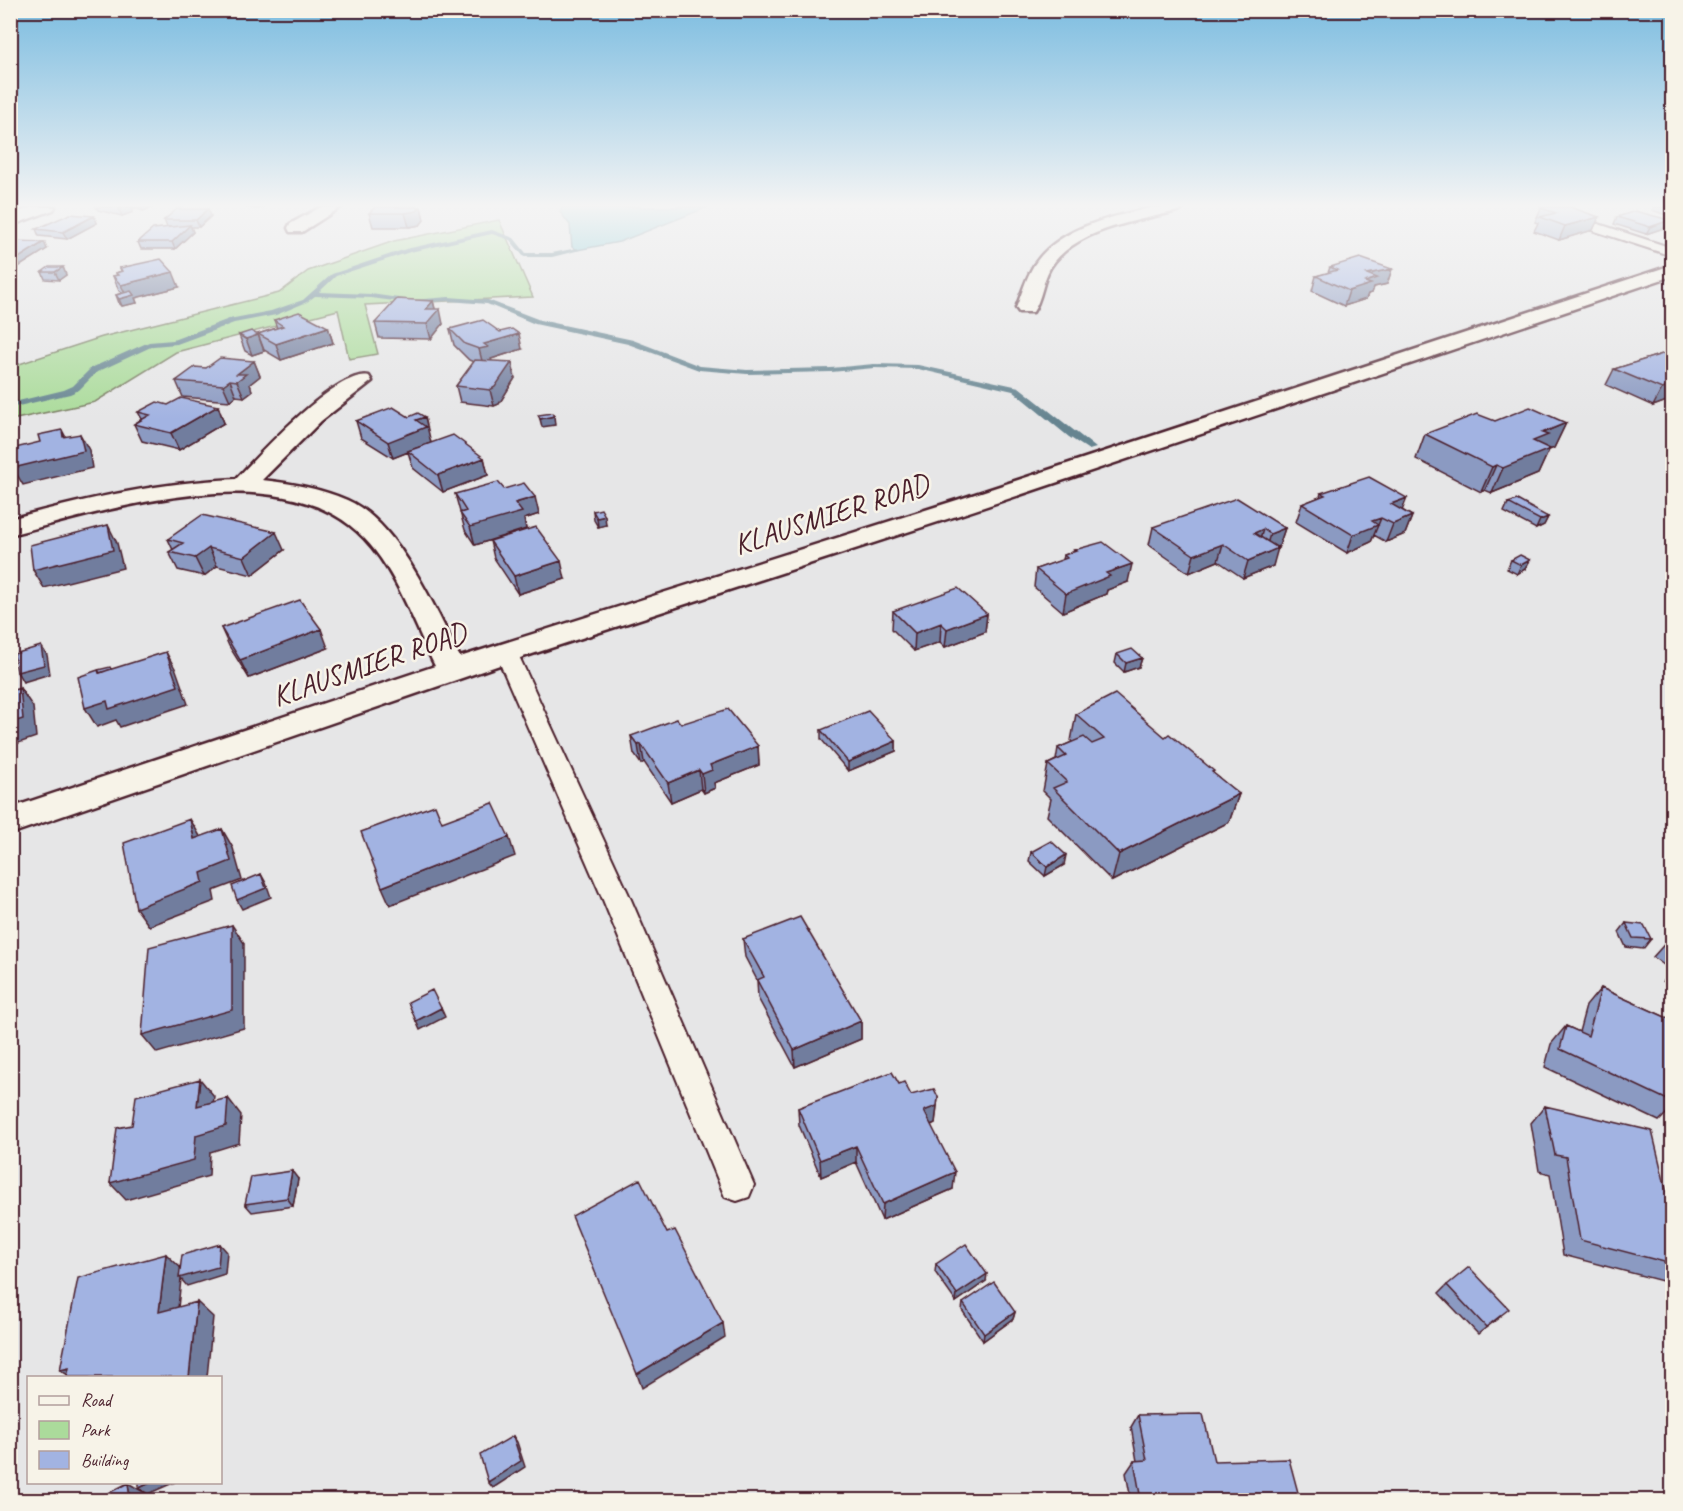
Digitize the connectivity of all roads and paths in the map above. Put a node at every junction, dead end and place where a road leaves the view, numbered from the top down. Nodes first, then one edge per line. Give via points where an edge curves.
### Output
1 (1038, 278) edge
2 (1650, 278) edge
3 (1026, 308) dead end
4 (361, 381) dead end
5 (243, 486) junction
6 (10, 527) edge
7 (506, 652) junction
8 (452, 670) junction
9 (10, 821) edge
10 (737, 1185) dead end

1 - 3 street
2 - 7 street, KLAUSMIER ROAD via 966,506
4 - 5 street via 307,419
5 - 6 street via 162,492
5 - 8 street via 306,494 351,513 372,531 395,563
7 - 8 street, KLAUSMIER ROAD
7 - 10 lane via 615,895
8 - 9 street, KLAUSMIER ROAD

